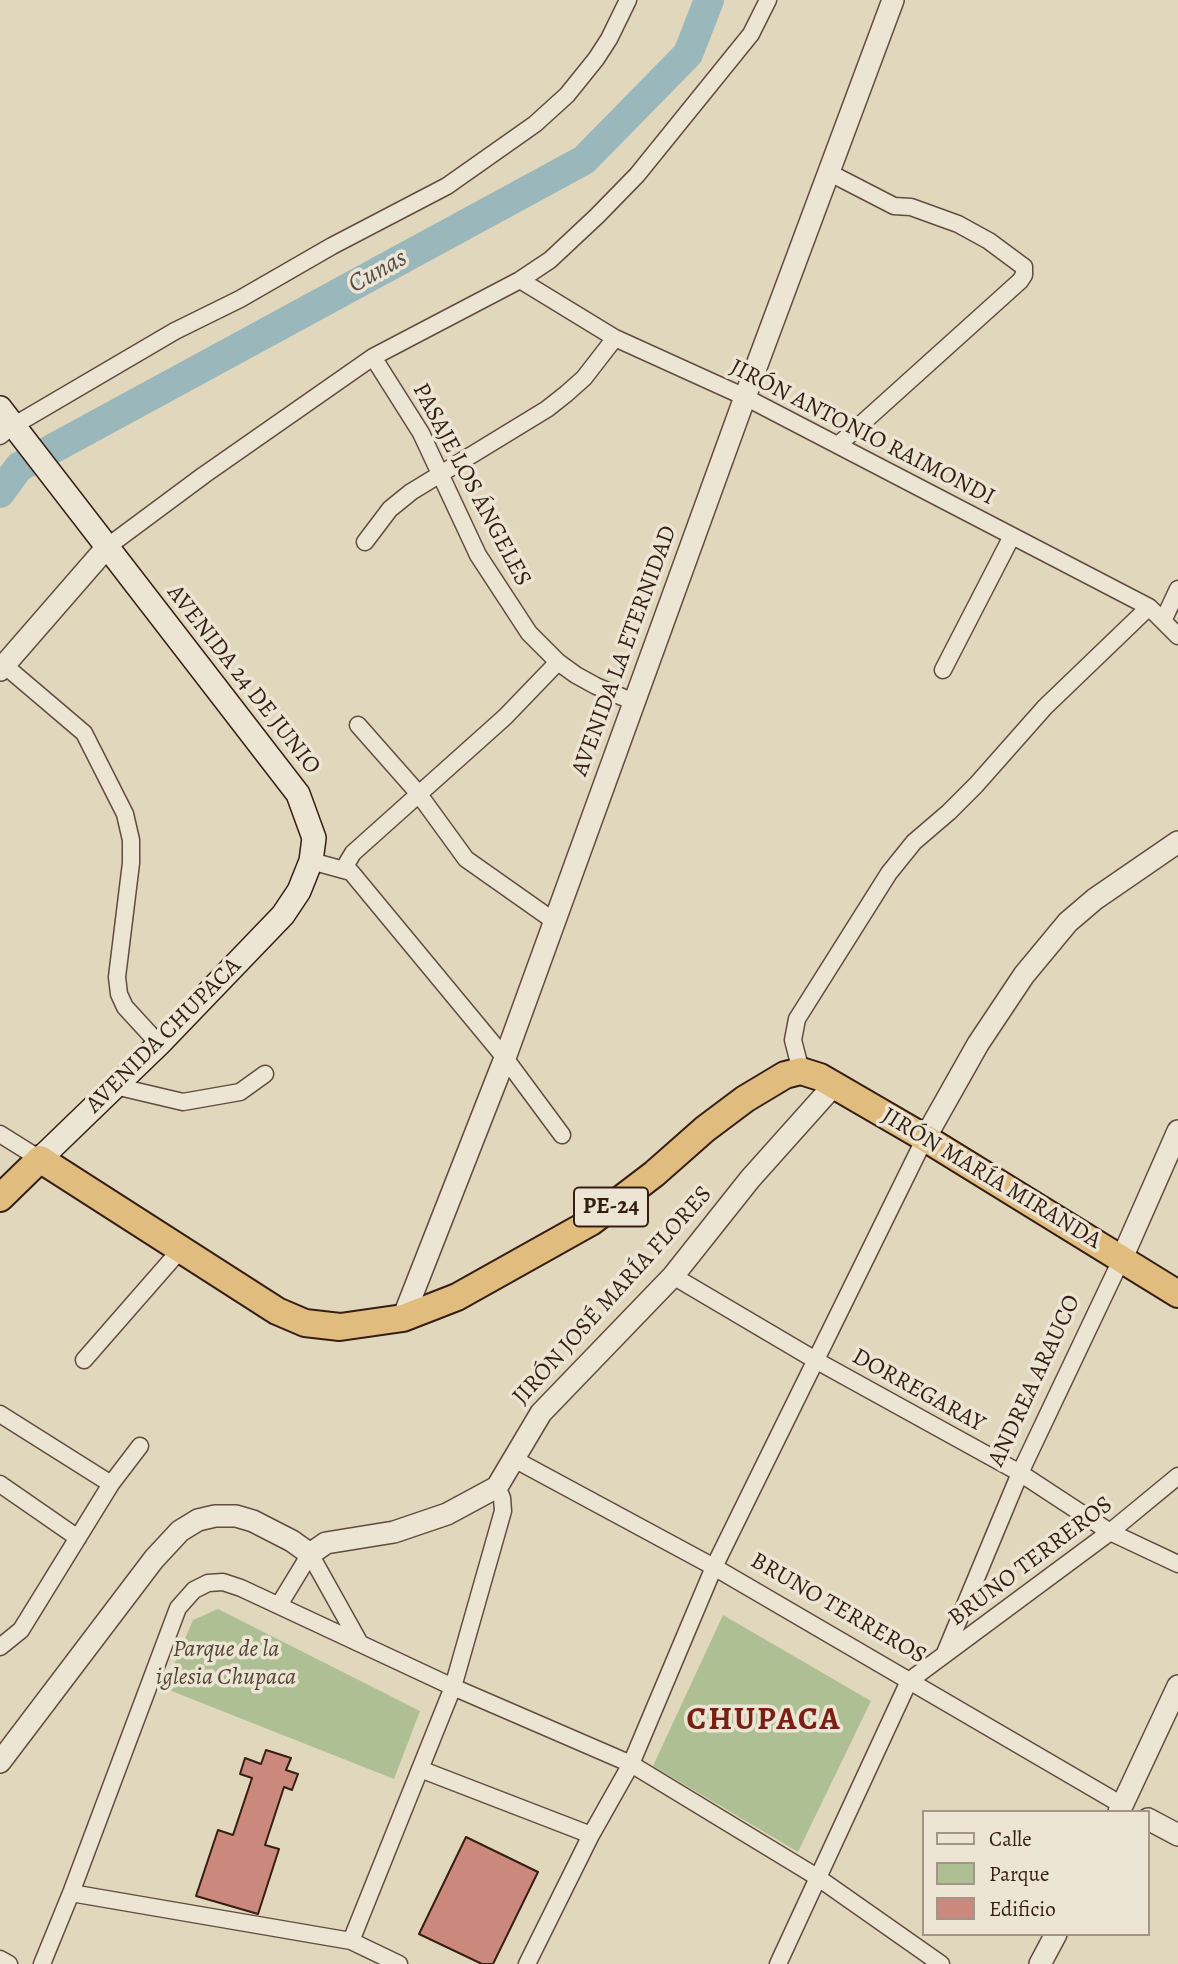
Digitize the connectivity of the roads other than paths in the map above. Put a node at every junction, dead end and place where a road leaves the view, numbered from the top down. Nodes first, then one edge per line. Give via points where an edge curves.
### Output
1 (628, 0) edge
2 (768, 0) edge
3 (892, 0) edge
4 (828, 172) junction
5 (520, 279) junction
6 (615, 338) junction
7 (373, 357) junction
8 (745, 397) junction
9 (9, 426) edge
10 (838, 445) junction
11 (440, 472) junction
12 (1012, 536) junction
13 (365, 542) dead end
14 (107, 547) junction
15 (1178, 589) edge
16 (1149, 607) junction
17 (1163, 621) junction
18 (1178, 636) edge
19 (558, 662) junction
20 (2, 667) edge
21 (943, 670) dead end
22 (634, 702) junction
23 (358, 725) dead end
24 (418, 793) junction
25 (1178, 842) edge
26 (311, 862) junction
27 (344, 868) junction
28 (554, 921) junction
29 (159, 1044) junction
30 (505, 1058) junction
31 (801, 1071) junction
32 (265, 1074) dead end
33 (834, 1085) junction
34 (116, 1086) junction
35 (1178, 1131) edge
36 (0, 1134) edge
37 (562, 1135) dead end
38 (926, 1138) junction
39 (40, 1159) junction
40 (0, 1198) edge
41 (181, 1249) junction
42 (1122, 1258) junction
43 (673, 1276) junction
44 (1178, 1294) edge
45 (403, 1318) junction
46 (84, 1360) dead end
47 (817, 1361) junction
48 (0, 1414) edge
49 (140, 1447) dead end
50 (512, 1458) junction
51 (1020, 1473) junction
52 (1178, 1476) edge
53 (0, 1484) edge
54 (111, 1484) junction
55 (497, 1487) junction
56 (1110, 1532) junction
57 (78, 1538) junction
58 (310, 1554) junction
59 (1178, 1564) edge
60 (714, 1567) junction
61 (279, 1605) junction
62 (358, 1640) junction
63 (0, 1647) edge
64 (944, 1655) junction
65 (909, 1681) junction
66 (453, 1686) junction
67 (1178, 1686) edge
68 (0, 1762) edge
69 (631, 1764) junction
70 (420, 1769) junction
71 (1125, 1810) edge
72 (1150, 1820) edge
73 (591, 1835) junction
74 (1178, 1835) edge
75 (817, 1877) junction
76 (71, 1893) junction
77 (1055, 1936) edge
78 (351, 1941) junction
79 (0, 1959) edge
80 (9, 1964) edge
81 (42, 1964) edge
82 (399, 1964) edge
83 (527, 1964) edge
84 (778, 1964) edge
85 (941, 1964) edge
86 (1040, 1964) edge

1 - 9 street via 609,38 567,95 535,124 447,186 175,331
2 - 5 street via 751,34 637,175 550,260
3 - 4 street, AVENIDA LA ETERNIDAD
4 - 8 street, AVENIDA LA ETERNIDAD
4 - 10 street via 894,206 911,207 958,224 1024,267 1020,281
5 - 6 street, JIRÓN ANTONIO RAIMONDI
5 - 7 street
6 - 8 street, JIRÓN ANTONIO RAIMONDI
6 - 11 street via 566,394
7 - 11 street, PASAJE LOS ÁNGELES
7 - 14 street
8 - 10 street, JIRÓN ANTONIO RAIMONDI
8 - 22 street, AVENIDA LA ETERNIDAD
9 - 14 main road, AVENIDA 24 DE JUNIO
10 - 12 street, JIRÓN ANTONIO RAIMONDI
11 - 13 street via 390,509
11 - 19 street, PASAJE LOS ÁNGELES via 496,586 529,634
12 - 16 street, JIRÓN ANTONIO RAIMONDI
12 - 21 street
14 - 20 street
14 - 26 main road, AVENIDA 24 DE JUNIO via 298,794 314,838
15 - 17 street
16 - 17 street, JIRÓN ANTONIO RAIMONDI
16 - 31 street via 1045,707 889,873 797,1019 793,1040
17 - 18 street, JIRÓN ANTONIO RAIMONDI
19 - 22 street, PASAJE LOS ÁNGELES via 596,687
19 - 24 street via 505,718
20 - 29 street via 84,733 124,814 131,863 117,977 119,994
22 - 28 street, AVENIDA LA ETERNIDAD
23 - 24 street
24 - 27 street via 353,853
24 - 28 street via 466,859
25 - 38 street via 1069,922 1024,975 978,1044
26 - 27 street
26 - 29 main road, AVENIDA CHUPACA via 283,915
27 - 30 street
28 - 30 street, AVENIDA LA ETERNIDAD
29 - 34 main road, AVENIDA CHUPACA
30 - 37 street
30 - 45 street, AVENIDA LA ETERNIDAD
31 - 33 highway, JIRÓN MARÍA MIRANDA
31 - 45 highway, PE-24 via 785,1075 745,1099 591,1222 457,1297
32 - 34 street via 240,1092 183,1102
33 - 38 highway, JIRÓN MARÍA MIRANDA
33 - 43 street, JIRÓN JOSÉ MARÍA FLORES via 750,1179
34 - 39 main road, AVENIDA CHUPACA
35 - 42 street, ANDREA ARAUCO
36 - 39 street
38 - 42 highway, JIRÓN MARÍA MIRANDA
38 - 47 street
39 - 40 highway, AVENIDA CHUPACA
39 - 41 highway, PE-24
41 - 45 highway, PE-24 via 277,1311 305,1323 340,1327
41 - 46 street
42 - 44 highway, JIRÓN MARÍA MIRANDA
42 - 51 street, ANDREA ARAUCO
43 - 47 street, DORREGARAY
43 - 50 street, JIRÓN JOSÉ MARÍA FLORES via 541,1413
47 - 51 street, DORREGARAY
47 - 60 street
48 - 54 street
49 - 54 street
50 - 55 street, JIRÓN JOSÉ MARÍA FLORES
50 - 60 street, BRUNO TERREROS
51 - 56 street, DORREGARAY
51 - 64 street, ANDREA ARAUCO
52 - 56 street, BRUNO TERREROS
53 - 57 street
54 - 57 street
55 - 58 street via 447,1514 394,1532 326,1543
55 - 66 street via 503,1511
56 - 59 street, DORREGARAY
56 - 64 street, BRUNO TERREROS
57 - 63 street via 21,1630
58 - 61 street
58 - 62 street
58 - 68 street via 236,1516 198,1520 180,1531
60 - 65 street, BRUNO TERREROS
60 - 69 street
61 - 62 street
61 - 76 street via 223,1582 194,1590 178,1608
62 - 66 street
64 - 65 street, BRUNO TERREROS
65 - 71 street, BRUNO TERREROS
65 - 75 street
66 - 69 street
66 - 70 street
67 - 71 street
69 - 73 street
69 - 75 street
70 - 73 street
70 - 78 street
72 - 74 street
73 - 83 street
75 - 84 street
75 - 85 street
76 - 78 street
76 - 81 street
77 - 86 street
78 - 82 street
79 - 80 street

